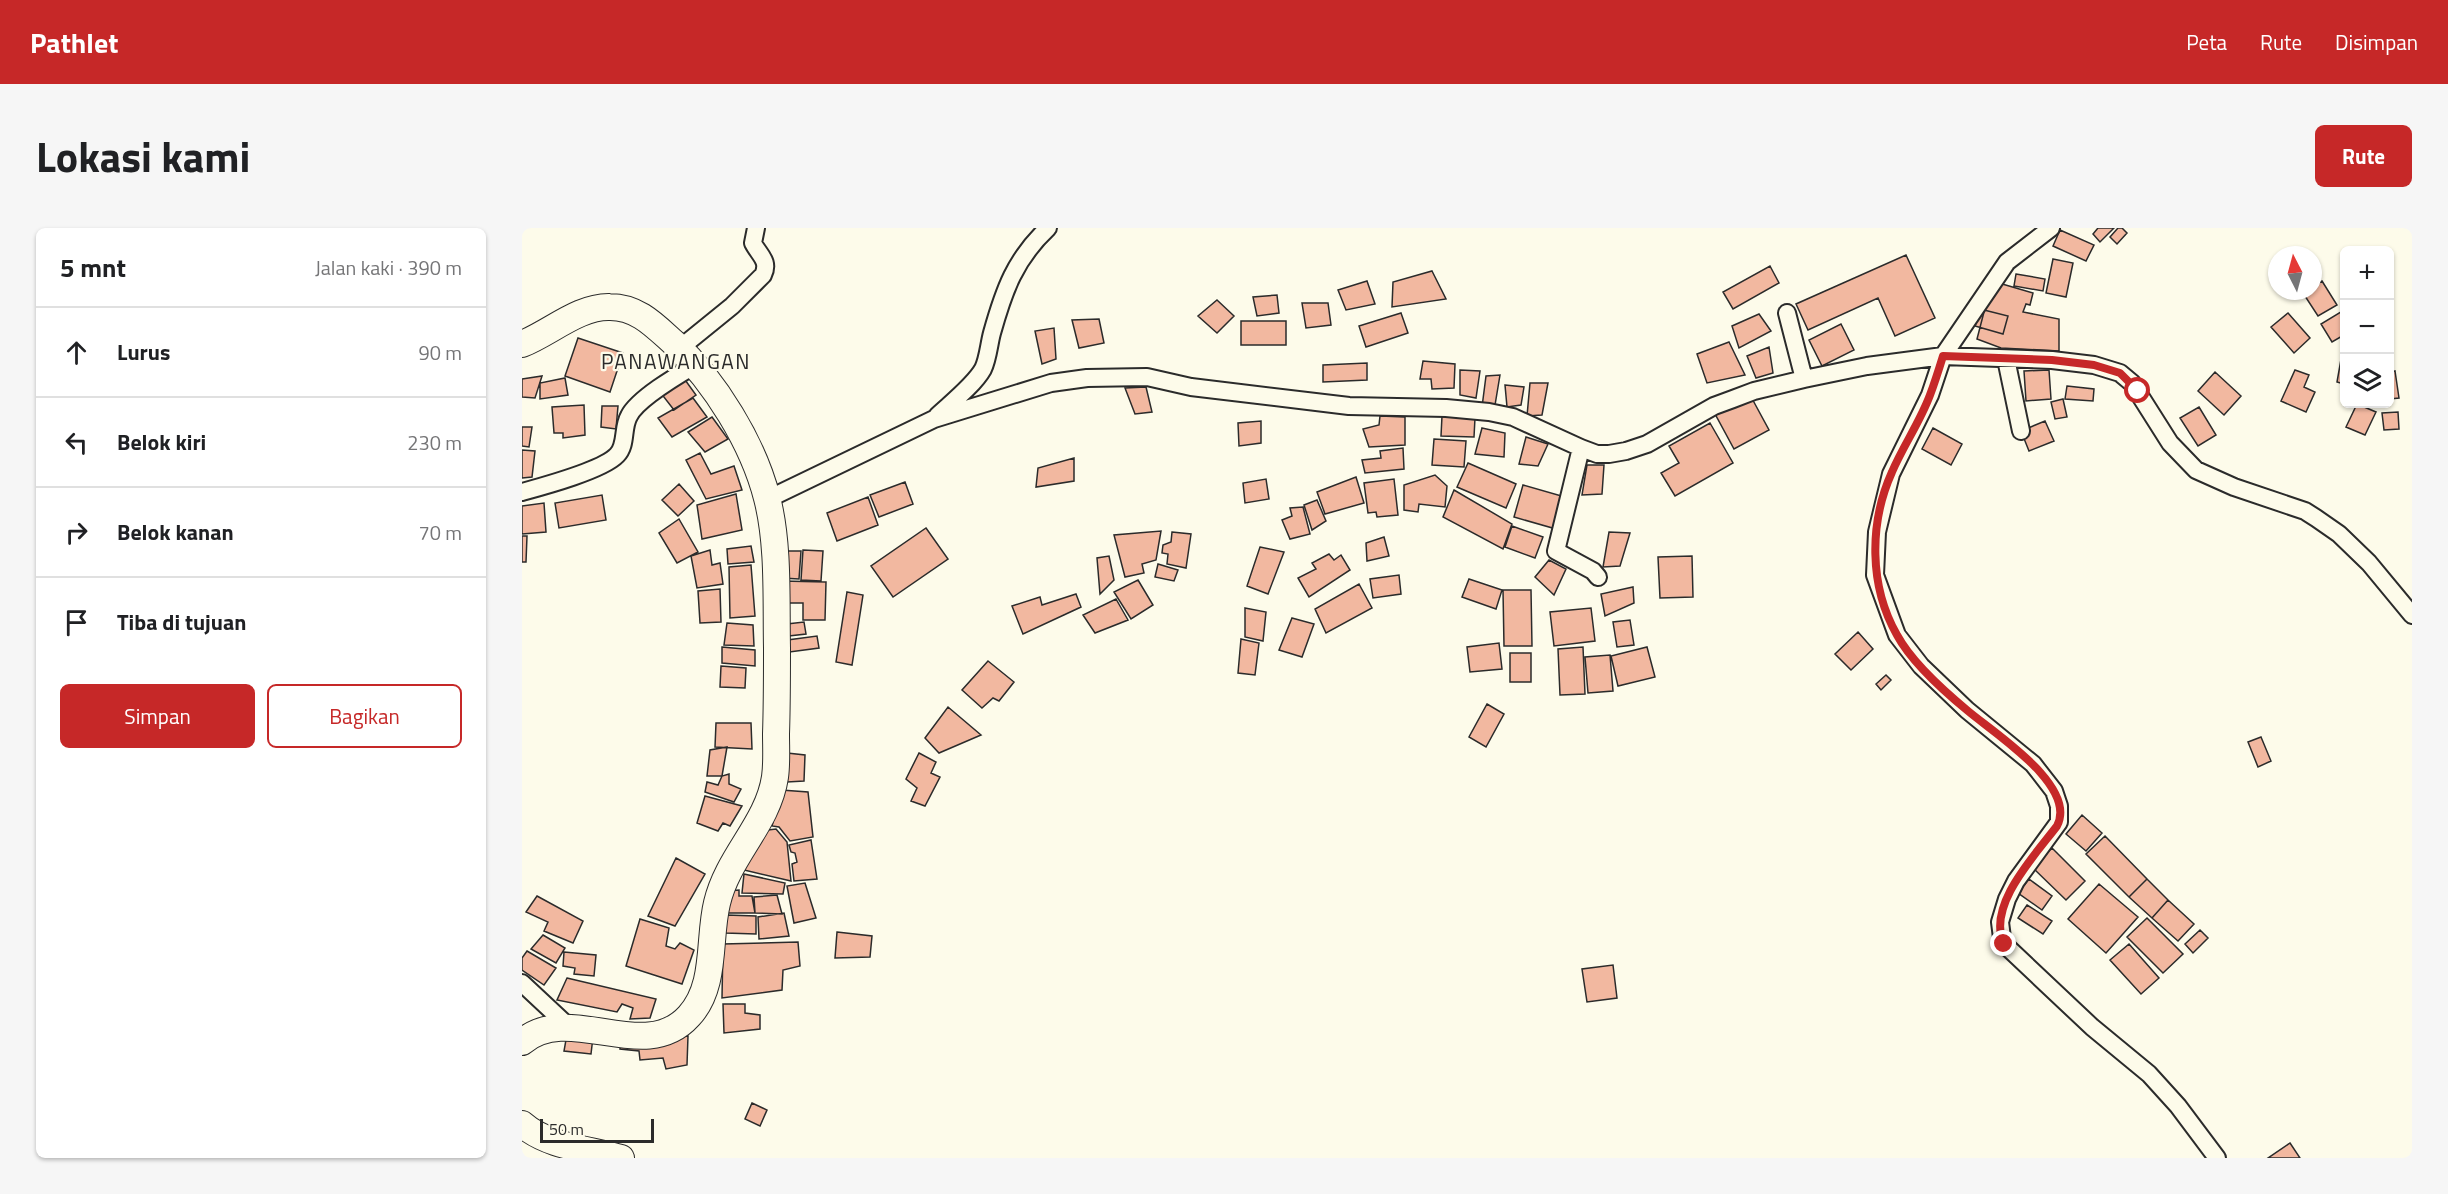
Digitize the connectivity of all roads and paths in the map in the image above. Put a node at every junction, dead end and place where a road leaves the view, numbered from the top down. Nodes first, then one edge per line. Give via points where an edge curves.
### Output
1 (756, 228) edge
2 (1048, 228) edge
3 (2051, 228) edge
4 (1787, 313) dead end
5 (522, 344) edge
6 (1943, 356) junction
7 (687, 357) junction
8 (2006, 359) junction
9 (1804, 380) junction
10 (934, 419) junction
11 (2021, 431) dead end
12 (1581, 448) junction
13 (522, 492) edge
14 (768, 499) junction
15 (1598, 577) dead end
16 (2412, 615) edge
17 (522, 982) edge
18 (568, 1027) junction
19 (522, 1042) edge
20 (522, 1124) edge
21 (621, 1158) edge
22 (2217, 1158) edge

1 - 7 street via 753,243 764,259 763,275
2 - 10 street via 1016,265 983,369
3 - 6 street via 2007,262
4 - 9 street
5 - 7 highway via 587,311 609,307 633,311 650,321
6 - 8 street
6 - 9 street
6 - 22 street via 1930,395 1891,474 1882,502 1876,532 1875,574 1883,602 1897,635 1921,666 2033,764 2058,801 2059,822 2016,881 2003,908 2000,922 2004,944 2092,1027 2149,1074
7 - 13 street via 665,384 632,411 616,457
7 - 14 highway via 707,378 736,425
8 - 11 street
8 - 16 street via 2094,365 2120,373 2132,383 2170,443 2196,470 2305,511 2328,526 2368,563
9 - 12 street via 1754,391 1723,403 1647,444 1626,451 1597,454
10 - 12 street via 1060,382 1147,377 1191,387 1348,406 1489,412 1513,417
10 - 14 street
12 - 15 street via 1556,551
14 - 18 highway via 775,575 775,775 764,813 723,882 703,994 689,1016 677,1026 657,1033 629,1035
17 - 18 street
18 - 19 highway via 544,1029
20 - 21 highway via 538,1136

